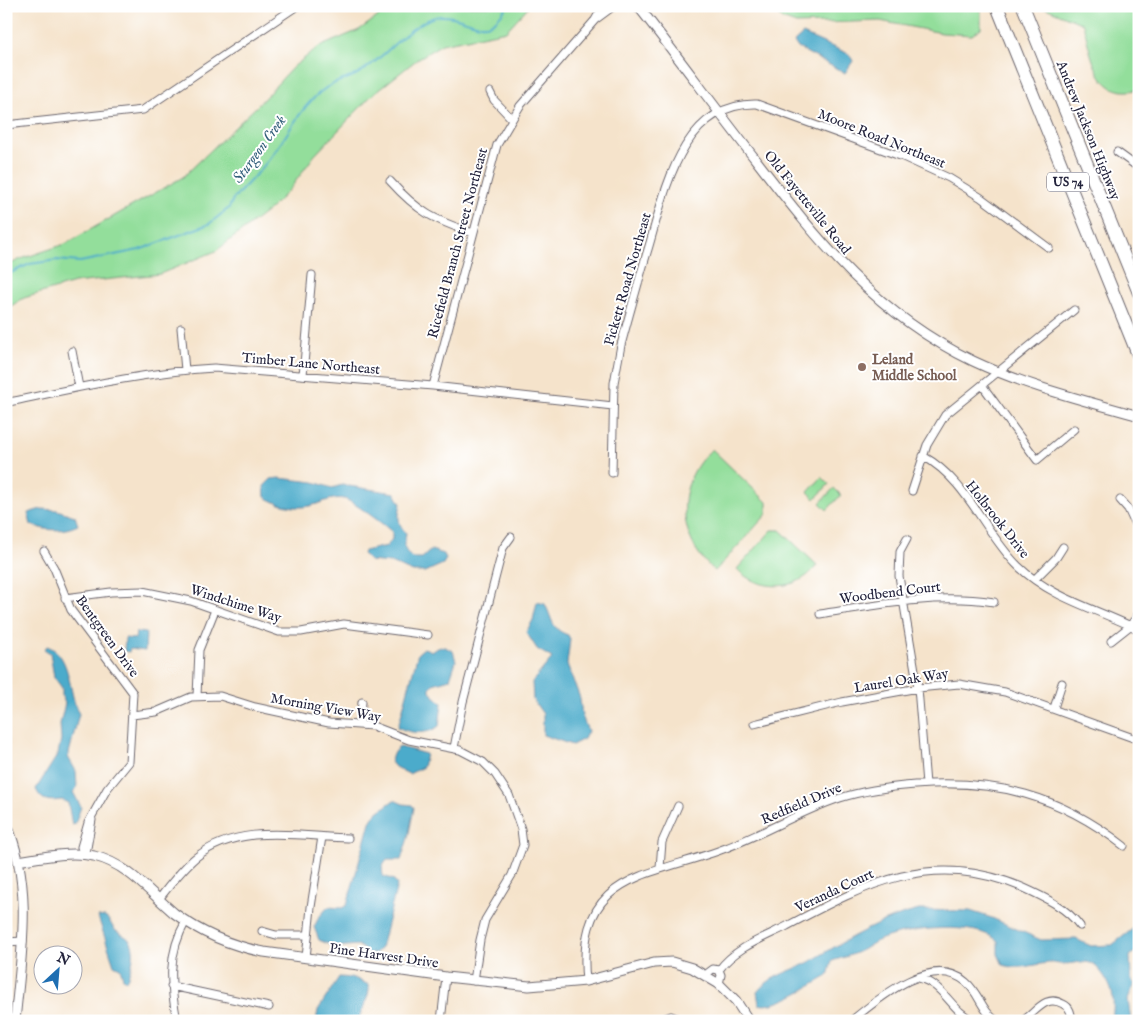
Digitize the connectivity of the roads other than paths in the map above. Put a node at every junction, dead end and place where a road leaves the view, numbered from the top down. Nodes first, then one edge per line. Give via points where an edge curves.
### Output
1 (297, 6) edge
2 (603, 6) edge
3 (614, 6) edge
4 (638, 6) edge
5 (997, 6) edge
6 (1023, 6) edge
7 (595, 20) junction
8 (490, 92) dead end
9 (720, 113) junction
10 (511, 118) junction
11 (6, 125) edge
12 (1117, 152) dead end
13 (1139, 168) edge
14 (390, 181) dead end
15 (473, 233) junction
16 (1049, 248) dead end
17 (312, 275) dead end
18 (1139, 293) edge
19 (1074, 310) dead end
20 (181, 328) dead end
21 (72, 351) dead end
22 (1139, 357) edge
23 (185, 370) junction
24 (998, 371) junction
25 (303, 375) junction
26 (982, 385) junction
27 (433, 386) junction
28 (79, 387) junction
29 (8, 402) dead end
30 (613, 406) junction
31 (1139, 416) edge
32 (1074, 429) dead end
33 (923, 456) junction
34 (612, 473) dead end
35 (912, 491) dead end
36 (1120, 500) dead end
37 (1139, 533) edge
38 (511, 537) dead end
39 (907, 539) dead end
40 (1063, 547) dead end
41 (44, 552) dead end
42 (1034, 579) junction
43 (66, 598) junction
44 (902, 601) junction
45 (994, 602) dead end
46 (215, 610) junction
47 (1139, 613) edge
48 (820, 614) dead end
49 (1130, 626) junction
50 (1139, 630) edge
51 (428, 636) dead end
52 (1111, 641) dead end
53 (1062, 683) dead end
54 (918, 688) junction
55 (197, 696) junction
56 (362, 702) dead end
57 (1054, 708) junction
58 (132, 715) junction
59 (360, 724) junction
60 (754, 724) dead end
61 (1136, 739) dead end
62 (454, 748) junction
63 (926, 784) junction
64 (678, 806) dead end
65 (6, 823) edge
66 (322, 837) junction
67 (348, 838) dead end
68 (1124, 846) dead end
69 (84, 855) junction
70 (18, 861) junction
71 (660, 868) junction
72 (159, 899) junction
73 (186, 921) junction
74 (1080, 926) dead end
75 (262, 931) dead end
76 (308, 935) junction
77 (23, 941) junction
78 (6, 942) edge
79 (306, 958) junction
80 (719, 970) junction
81 (705, 975) junction
82 (446, 977) junction
83 (918, 978) junction
84 (474, 981) junction
85 (586, 981) junction
86 (718, 984) junction
87 (171, 986) junction
88 (269, 1007) dead end
89 (15, 1021) edge
90 (177, 1021) edge
91 (441, 1021) edge
92 (657, 1021) edge
93 (686, 1021) edge
94 (749, 1021) edge
95 (851, 1021) edge
96 (974, 1021) edge
97 (997, 1021) edge
98 (1022, 1021) edge
99 (1071, 1021) edge

1 - 11 street via 143,110
2 - 7 street, Ricefield Branch Street Northeast
3 - 7 street, Ricefield Branch Street Northeast
4 - 9 street, Old Fayetteville Road
5 - 22 highway, US 74
6 - 18 highway, Andrew Jackson Highway / US 74
7 - 10 street, Ricefield Branch Street Northeast
8 - 10 street
9 - 16 street, Moore Road Northeast via 742,105 757,104 903,157 966,188
9 - 24 street, Old Fayetteville Road via 814,235 847,271 925,332 972,360
9 - 30 street, Pickett Road Northeast via 700,126 668,179 620,345
10 - 15 street, Ricefield Branch Street Northeast via 492,158
12 - 13 street
14 - 15 street via 427,216
15 - 27 street, Ricefield Branch Street Northeast
17 - 25 street
19 - 24 street
20 - 23 street
21 - 28 street
23 - 25 street, Timber Lane Northeast via 214,368
23 - 28 street, Timber Lane Northeast
24 - 26 street
24 - 31 street, Old Fayetteville Road via 1055,392
25 - 27 street, Timber Lane Northeast
26 - 32 street via 1037,460
26 - 33 street via 946,415
27 - 30 street, Timber Lane Northeast
28 - 29 street, Timber Lane Northeast
30 - 34 street, Pickett Road Northeast
33 - 35 street
33 - 42 street, Holbrook Drive via 946,472 1008,555
36 - 37 street
38 - 62 street via 503,548
39 - 44 street via 899,558
40 - 42 street
41 - 43 street, Bentgreen Drive
42 - 49 street, Holbrook Drive via 1053,593
43 - 46 street, Windchime Way via 142,591 179,597
43 - 58 street, Bentgreen Drive via 132,690
44 - 45 street, Woodbend Court via 952,597
44 - 48 street, Woodbend Court
44 - 54 street
46 - 51 street, Windchime Way via 279,632 301,632 344,624
46 - 55 street via 199,650
47 - 49 street
49 - 50 street, Holbrook Drive
49 - 52 street
53 - 57 street
54 - 57 street, Laurel Oak Way via 958,684 979,686
54 - 60 street, Laurel Oak Way via 820,706
54 - 63 street
55 - 58 street, Morning View Way via 156,712
55 - 59 street, Morning View Way via 226,697 323,722
56 - 59 street
57 - 61 street, Laurel Oak Way
58 - 69 street, Bentgreen Drive via 128,766 107,789 92,817
59 - 62 street, Morning View Way via 409,740
62 - 84 street, Morning View Way via 483,762 501,781 512,801 523,840 516,868 483,926
63 - 68 street, Redfield Drive via 986,785 1027,793 1082,817
63 - 71 street, Redfield Drive via 882,788 843,797 738,844
64 - 71 street via 662,842
65 - 70 street
66 - 67 street
66 - 72 street via 254,834 222,842 190,863
66 - 76 street
69 - 70 street, Pine Harvest Drive
69 - 72 street, Pine Harvest Drive via 97,857 123,870
70 - 77 street
71 - 85 street, Redfield Drive via 625,882 613,890 598,909 587,935
72 - 73 street, Pine Harvest Drive
73 - 79 street, Pine Harvest Drive via 238,946
73 - 87 street via 173,954
74 - 80 street, Veranda Court via 1048,900 1006,882 961,872 919,873 880,881 848,894 734,954
75 - 76 street via 276,935
76 - 79 street
77 - 78 street
77 - 89 street
79 - 82 street, Pine Harvest Drive
80 - 81 street, Veranda Court via 711,970
80 - 86 street via 721,978
81 - 85 street, Pine Harvest Drive via 685,965 658,962
81 - 86 street, Pine Harvest Drive
82 - 84 street, Pine Harvest Drive
82 - 91 street
83 - 95 street via 894,988
83 - 96 street via 938,987 956,1009
83 - 97 street via 939,973 958,977 969,985
84 - 85 street, Pine Harvest Drive via 529,986
86 - 94 street, Pine Harvest Drive
87 - 88 street
87 - 90 street
92 - 93 street via 671,1016
98 - 99 street via 1040,1005 1055,1001 1067,1006

